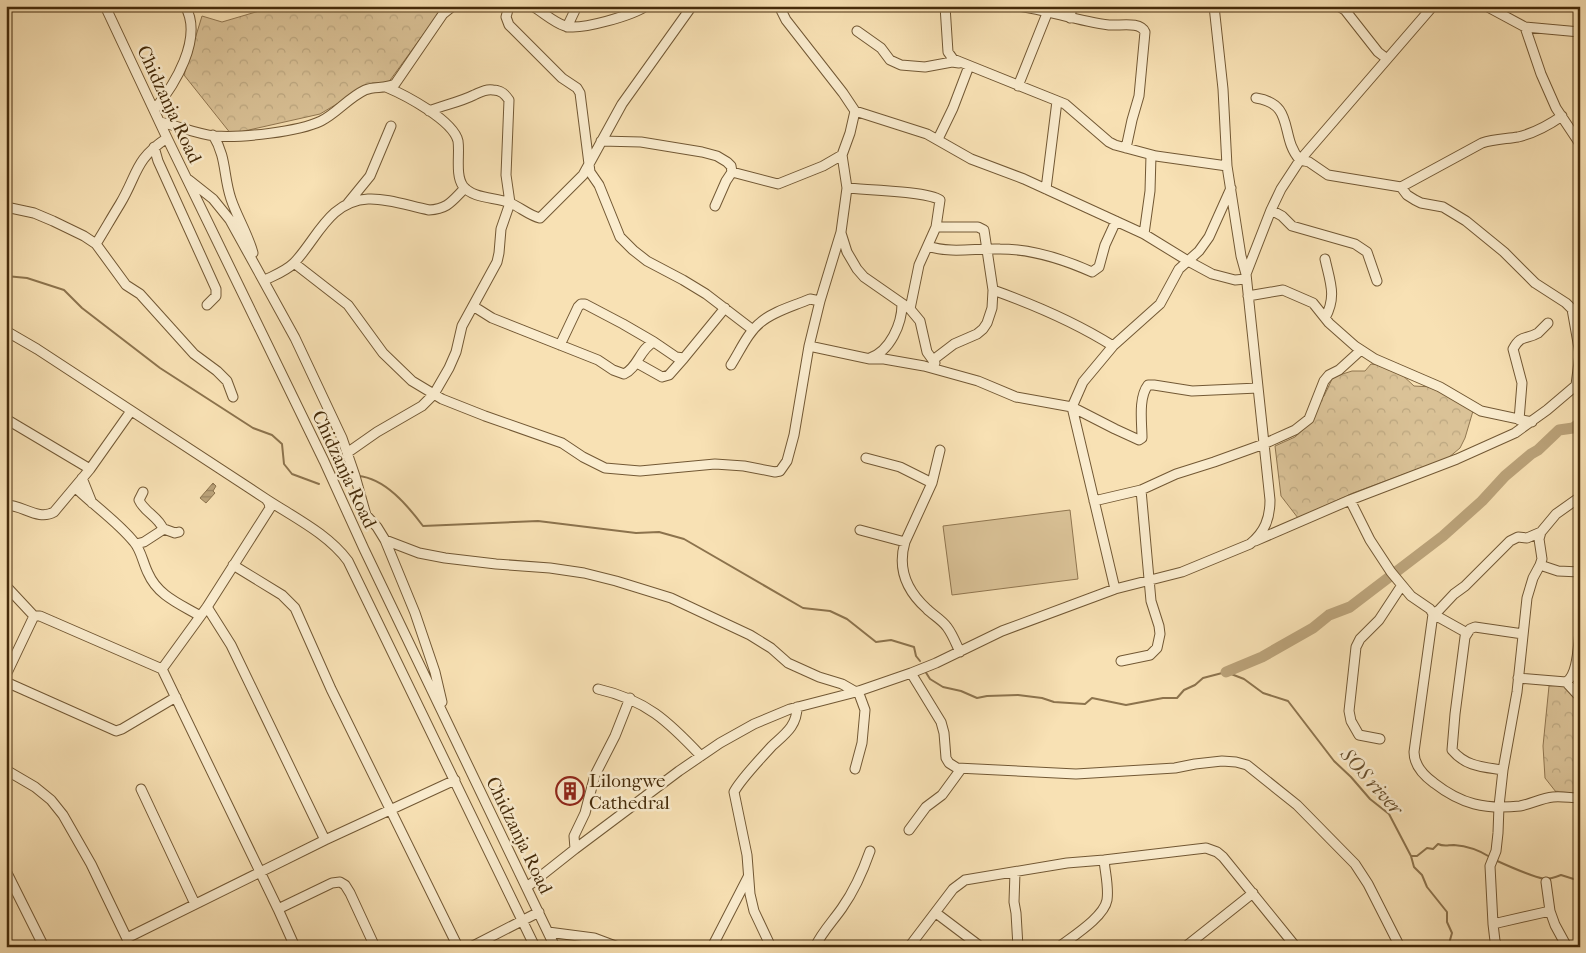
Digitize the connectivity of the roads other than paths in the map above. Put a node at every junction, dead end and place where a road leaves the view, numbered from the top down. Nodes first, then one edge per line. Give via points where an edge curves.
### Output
1 (105, 6) edge
2 (185, 6) edge
3 (452, 6) edge
4 (509, 6) edge
5 (532, 6) edge
6 (577, 6) edge
7 (646, 6) edge
8 (692, 6) edge
9 (779, 6) edge
10 (946, 6) edge
11 (951, 6) edge
12 (1020, 6) edge
13 (1072, 6) edge
14 (1214, 6) edge
15 (1338, 6) edge
16 (1433, 6) edge
17 (1486, 6) edge
18 (1049, 9) edge
19 (1070, 18) junction
20 (567, 26) junction
21 (1525, 27) junction
22 (857, 31) dead end
23 (1580, 32) edge
24 (1387, 60) junction
25 (960, 63) junction
26 (969, 66) junction
27 (1018, 86) junction
28 (386, 87) junction
29 (1256, 98) dead end
30 (1057, 100) junction
31 (154, 110) junction
32 (429, 111) junction
33 (855, 111) junction
34 (1562, 116) junction
35 (160, 122) junction
36 (391, 126) dead end
37 (213, 136) junction
38 (167, 138) junction
39 (938, 140) junction
40 (601, 141) junction
41 (1580, 144) edge
42 (154, 147) junction
43 (1126, 148) junction
44 (842, 155) junction
45 (1151, 155) junction
46 (1300, 160) junction
47 (589, 164) junction
48 (1227, 166) junction
49 (732, 172) junction
50 (187, 179) junction
51 (1401, 187) junction
52 (465, 188) junction
53 (847, 188) junction
54 (1046, 188) junction
55 (1231, 188) junction
56 (348, 203) junction
57 (510, 203) junction
58 (715, 206) dead end
59 (6, 208) edge
60 (1271, 210) junction
61 (1116, 221) junction
62 (936, 227) junction
63 (841, 232) junction
64 (1144, 234) junction
65 (96, 244) junction
66 (928, 246) junction
67 (988, 249) junction
68 (1325, 259) dead end
69 (1188, 261) junction
70 (255, 263) junction
71 (294, 263) junction
72 (1246, 277) junction
73 (264, 280) junction
74 (1377, 281) dead end
75 (993, 290) junction
76 (1248, 296) junction
77 (820, 301) junction
78 (207, 305) dead end
79 (474, 306) junction
80 (906, 307) junction
81 (725, 308) junction
82 (1325, 318) junction
83 (1548, 323) dead end
84 (753, 330) junction
85 (6, 332) edge
86 (654, 342) junction
87 (560, 345) junction
88 (809, 346) junction
89 (1113, 346) junction
90 (1362, 350) junction
91 (684, 358) junction
92 (870, 358) junction
93 (932, 360) junction
94 (637, 363) junction
95 (732, 364) dead end
96 (942, 370) junction
97 (1578, 384) edge
98 (1258, 388) junction
99 (434, 394) junction
100 (233, 397) dead end
101 (1072, 407) junction
102 (131, 411) junction
103 (6, 419) edge
104 (1519, 420) junction
105 (1532, 422) junction
106 (1264, 444) junction
107 (940, 450) dead end
108 (347, 453) junction
109 (866, 458) dead end
110 (90, 469) junction
111 (82, 478) junction
112 (932, 483) junction
113 (75, 487) junction
114 (1141, 490) junction
115 (143, 492) dead end
116 (266, 499) junction
117 (1350, 500) junction
118 (1094, 501) junction
119 (1577, 501) edge
120 (92, 504) junction
121 (6, 505) edge
122 (163, 529) junction
123 (860, 530) dead end
124 (179, 532) dead end
125 (1540, 532) junction
126 (385, 540) junction
127 (904, 542) junction
128 (136, 544) junction
129 (1250, 544) junction
130 (233, 565) junction
131 (1540, 565) junction
132 (1580, 572) edge
133 (1396, 578) junction
134 (1150, 581) junction
135 (6, 586) edge
136 (1115, 589) junction
137 (207, 607) junction
138 (1433, 614) junction
139 (34, 616) junction
140 (200, 616) junction
141 (1467, 632) junction
142 (1580, 632) edge
143 (1523, 634) junction
144 (960, 652) junction
145 (1121, 661) dead end
146 (162, 669) junction
147 (911, 673) junction
148 (6, 675) edge
149 (1518, 678) junction
150 (6, 682) edge
151 (1566, 682) junction
152 (598, 689) dead end
153 (857, 692) junction
154 (1580, 695) edge
155 (176, 697) junction
156 (630, 698) junction
157 (797, 707) junction
158 (445, 717) junction
159 (1380, 739) dead end
160 (701, 756) junction
161 (855, 769) dead end
162 (961, 769) junction
163 (6, 770) edge
164 (1503, 770) junction
165 (455, 780) junction
166 (141, 789) dead end
167 (1580, 798) edge
168 (1499, 806) junction
169 (391, 810) junction
170 (909, 830) dead end
171 (325, 840) junction
172 (575, 849) junction
173 (870, 851) dead end
174 (1104, 860) junction
175 (6, 871) edge
176 (260, 872) junction
177 (1015, 872) junction
178 (748, 876) junction
179 (1546, 882) dead end
180 (527, 887) junction
181 (1253, 893) junction
182 (195, 904) junction
183 (278, 909) junction
184 (1550, 911) junction
185 (539, 912) junction
186 (936, 912) junction
187 (523, 920) junction
188 (1493, 924) junction
189 (548, 932) junction
190 (129, 942) edge
191 (44, 947) edge
192 (294, 947) edge
193 (375, 947) edge
194 (458, 947) edge
195 (471, 947) edge
196 (535, 947) edge
197 (555, 947) edge
198 (618, 947) edge
199 (712, 947) edge
200 (771, 947) edge
201 (815, 947) edge
202 (908, 947) edge
203 (980, 947) edge
204 (1018, 947) edge
205 (1060, 947) edge
206 (1185, 947) edge
207 (1296, 947) edge
208 (1400, 947) edge
209 (1498, 947) edge
210 (1567, 947) edge

1 - 31 street, Chidzanja Road
2 - 31 street via 191,29 189,50 169,93
3 - 28 street via 432,28 398,81
4 - 47 street via 508,25 580,93
5 - 20 street
6 - 20 street
7 - 20 street via 633,14 588,25
8 - 40 street via 627,97
9 - 33 street via 786,20
10 - 11 street
10 - 25 street via 948,52
12 - 18 street
13 - 19 street
14 - 48 street
15 - 24 street
16 - 24 street
17 - 21 street
18 - 19 street
18 - 27 street
19 - 43 street via 1144,29 1139,96
21 - 23 street
21 - 34 street via 1541,74
22 - 25 street via 901,66
24 - 46 street
25 - 26 street
26 - 27 street
26 - 39 street
27 - 30 street
28 - 32 street
28 - 37 street via 366,90 309,126 244,136
29 - 46 street via 1270,100 1281,110 1290,145
30 - 43 street via 1109,142
30 - 54 street
31 - 35 street, Chidzanja Road
32 - 52 street via 455,133 461,183
32 - 57 street via 484,90 505,94 509,100 506,175
33 - 39 street
33 - 44 street
34 - 41 street
34 - 51 street via 1532,132 1482,143
35 - 37 street
35 - 38 street, Chidzanja Road
36 - 56 street via 370,176
37 - 70 street via 223,154 227,183
38 - 42 street
38 - 50 street, Chidzanja Road
39 - 54 street via 971,159
40 - 47 street
40 - 49 street via 641,142 693,150 717,156 731,166
42 - 65 street via 138,165
42 - 78 street via 216,289 216,296
43 - 45 street
44 - 49 street via 778,184
44 - 53 street
45 - 48 street
45 - 64 street
46 - 51 street via 1328,175
46 - 60 street
47 - 57 street via 583,175 540,218
47 - 81 street via 620,236 633,250
48 - 55 street
49 - 58 street
50 - 70 street via 222,208
50 - 158 street, Chidzanja Road
51 - 97 street via 1415,200 1443,207 1466,221 1535,283 1572,309 1580,354
52 - 56 street via 447,207 438,210 369,199
52 - 57 street
53 - 62 street via 938,198
53 - 63 street
54 - 61 street
55 - 69 street via 1209,238
55 - 72 street
56 - 71 street via 320,228
57 - 79 street via 501,229 497,262
59 - 65 street via 34,213
60 - 72 street
60 - 74 street via 1292,226 1355,244 1367,252
61 - 64 street
61 - 67 street via 1095,272 1065,260 1029,252
62 - 66 street
62 - 67 street via 981,228 985,232
63 - 77 street
63 - 80 street via 846,252 857,269
64 - 69 street
65 - 100 street via 126,285 140,294 194,354 227,382
66 - 67 street via 946,251
66 - 80 street
67 - 75 street
68 - 82 street via 1333,293
69 - 72 street via 1218,276 1235,280
69 - 89 street via 1175,276 1160,304
70 - 73 street
71 - 73 street
71 - 99 street via 342,299 383,353 412,380
72 - 76 street
73 - 108 street via 295,338
75 - 89 street via 1039,307
75 - 93 street via 992,308 984,329
76 - 82 street via 1283,290 1313,302
76 - 98 street
77 - 84 street via 810,299 768,317
77 - 88 street
79 - 87 street via 492,318
79 - 99 street via 460,330 450,368
80 - 92 street via 895,333 880,353
80 - 93 street via 920,321 924,343
81 - 84 street
81 - 91 street
82 - 90 street
83 - 104 street via 1537,333 1518,340 1513,349 1522,383
84 - 95 street
85 - 102 street
86 - 87 street via 581,304
86 - 91 street via 676,358
86 - 94 street via 649,344
87 - 94 street via 624,374
88 - 92 street
88 - 99 street via 794,435 783,468 775,472 715,464 640,471 605,468 562,443
89 - 101 street via 1083,382
90 - 104 street via 1375,359 1440,387 1481,411
90 - 106 street via 1324,381 1308,419 1295,430
91 - 94 street via 669,375 662,377
92 - 96 street
93 - 96 street
96 - 101 street via 1016,397
97 - 105 street
98 - 101 street via 1192,392 1148,385 1142,401 1142,438 1139,440
98 - 106 street
99 - 108 street via 422,406
101 - 118 street
102 - 110 street
102 - 116 street
103 - 110 street
104 - 105 street
105 - 117 street via 1495,443
106 - 114 street via 1176,474
106 - 129 street via 1270,510 1265,526
107 - 112 street
108 - 126 street via 366,515
109 - 112 street via 900,467
110 - 111 street
111 - 113 street
111 - 120 street
112 - 127 street
113 - 120 street
113 - 121 street via 48,516
114 - 118 street
114 - 134 street
115 - 122 street via 139,500 141,506
116 - 130 street via 270,508
116 - 165 street via 325,538 348,561
117 - 129 street
117 - 133 street via 1370,540
118 - 136 street
119 - 125 street via 1556,514
120 - 128 street
122 - 124 street
122 - 128 street
123 - 127 street
125 - 131 street
125 - 138 street via 1510,541
126 - 153 street via 419,553 446,558 584,573 670,598 750,635 788,663
126 - 158 street via 423,631
127 - 144 street via 902,568 907,585 947,627
128 - 140 street via 158,590
129 - 134 street via 1182,572
130 - 137 street
130 - 169 street via 292,604
131 - 132 street via 1558,571
131 - 143 street via 1529,592
133 - 138 street
133 - 159 street via 1379,620 1360,639 1349,702 1349,716 1359,735
134 - 136 street
134 - 145 street via 1151,601 1160,634 1157,648 1146,657
135 - 139 street
136 - 144 street via 1002,631
137 - 140 street
137 - 171 street via 231,645
138 - 141 street
138 - 168 street via 1414,758 1426,777 1455,797 1470,804
139 - 146 street
139 - 148 street
140 - 146 street
141 - 143 street via 1479,627
141 - 164 street via 1452,750 1474,766
142 - 151 street via 1574,672
143 - 149 street
144 - 147 street
146 - 155 street
147 - 153 street
147 - 162 street via 941,722 946,758
149 - 151 street
149 - 164 street
150 - 155 street via 116,731
151 - 154 street
152 - 156 street
153 - 157 street
153 - 161 street via 865,710 862,743
155 - 176 street
156 - 160 street via 658,714
156 - 172 street via 595,776 574,836
157 - 160 street via 754,724
157 - 178 street via 789,731 734,792
158 - 180 street, Chidzanja Road
160 - 172 street
162 - 170 street
162 - 208 street via 1076,774 1175,768 1222,761 1247,765 1297,805 1355,864
163 - 190 street via 35,787 63,815
164 - 168 street
165 - 169 street
165 - 187 street
166 - 182 street
167 - 168 street via 1552,797 1521,806
168 - 188 street via 1496,851 1490,866
169 - 171 street
169 - 194 street
171 - 176 street
172 - 180 street
173 - 201 street via 844,906
174 - 177 street
174 - 181 street via 1206,848 1223,857
174 - 205 street via 1105,907
175 - 191 street
176 - 182 street
176 - 183 street
177 - 186 street via 965,880 953,889
177 - 204 street
178 - 199 street
178 - 200 street via 754,911
179 - 184 street
180 - 185 street, Chidzanja Road
181 - 206 street
181 - 207 street
182 - 190 street
183 - 192 street
183 - 193 street via 332,882 340,882 346,885
184 - 188 street
184 - 210 street
185 - 187 street
185 - 189 street, Chidzanja Road
186 - 202 street
186 - 203 street
187 - 195 street
187 - 196 street
188 - 209 street
189 - 197 street, Chidzanja Road
189 - 198 street via 594,938

